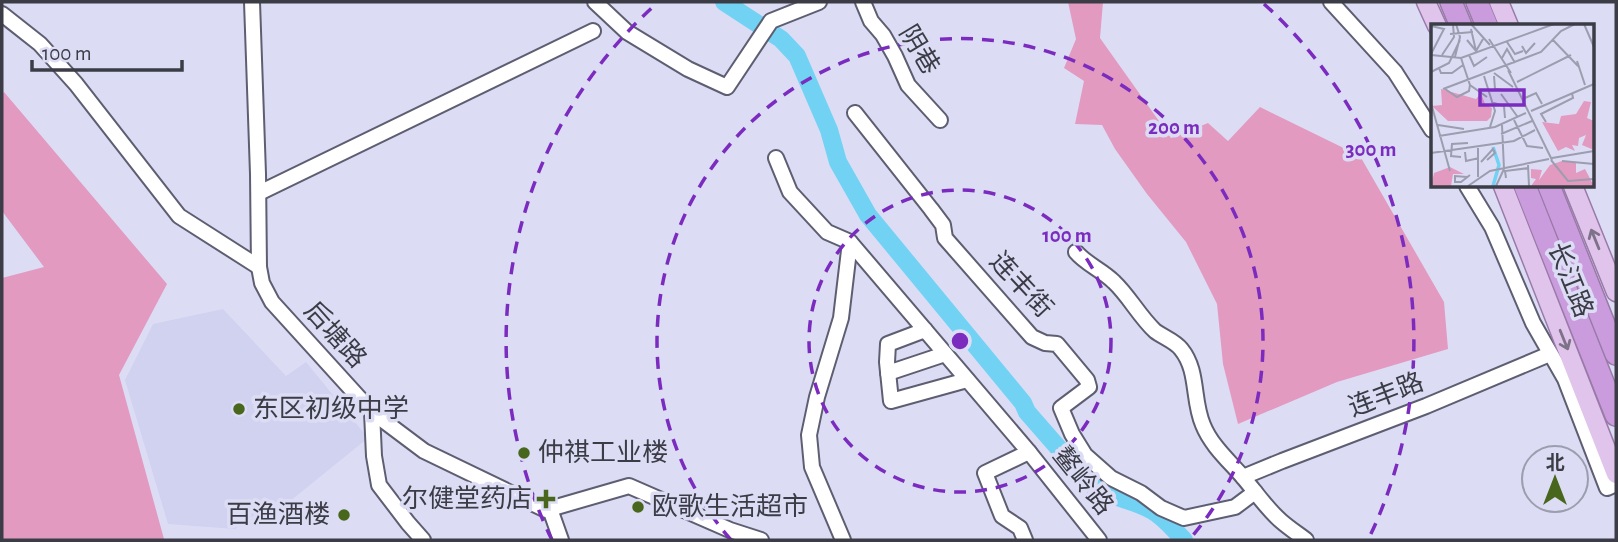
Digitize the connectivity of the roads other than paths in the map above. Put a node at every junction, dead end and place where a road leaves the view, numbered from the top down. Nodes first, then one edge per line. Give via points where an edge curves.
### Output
1 (252, 2) edge
2 (595, 2) edge
3 (819, 2) edge
4 (863, 2) edge
5 (1331, 2) edge
6 (1426, 2) edge
7 (1499, 2) edge
8 (2, 14) edge
9 (1436, 24) edge
10 (1508, 24) edge
11 (593, 31) dead end
12 (855, 113) dead end
13 (940, 120) dead end
14 (1431, 127) edge
15 (776, 158) dead end
16 (1468, 187) edge
17 (1503, 187) edge
18 (1525, 187) edge
19 (1549, 187) edge
20 (1573, 187) edge
21 (258, 193) junction
22 (850, 242) junction
23 (1527, 247) junction
24 (1076, 252) dead end
25 (259, 267) junction
26 (1615, 289) edge
27 (1616, 307) edge
28 (925, 330) junction
29 (1584, 333) junction
30 (945, 354) junction
31 (1616, 354) edge
32 (1545, 356) tunnel mouth
33 (888, 373) junction
34 (967, 380) junction
35 (372, 412) junction
36 (1616, 415) edge
37 (1029, 452) junction
38 (1616, 474) edge
39 (1243, 477) junction
40 (1616, 484) edge
41 (1255, 492) junction
42 (550, 509) junction
43 (423, 540) edge
44 (561, 540) edge
45 (761, 540) edge
46 (843, 540) edge
47 (1025, 540) edge
48 (1100, 540) edge
49 (1306, 540) edge

1 - 21 street, 后塘路
2 - 3 street via 627,32 726,87 771,21
4 - 13 street, 阴巷 via 908,85
5 - 14 street via 1395,72
6 - 9 main road
7 - 10 main road
8 - 25 street via 40,44 76,83 179,216
11 - 21 street
12 - 41 street, 连丰街 via 943,225 946,238 1032,337 1057,344 1087,380 1088,387 1060,408 1084,455 1111,478 1184,518 1235,507
15 - 22 street, 鳌岭路 via 790,192 827,232
16 - 40 street via 1492,227 1533,323 1565,379 1607,488
17 - 23 main road, 长江路
18 - 29 highway, 长江路
19 - 31 highway, 长江路
26 -> 20 main road, 长江路
21 - 25 street, 后塘路
22 - 28 street, 鳌岭路
22 - 46 street via 841,318 809,435 812,467
23 - 29 main road
23 -> 38 main road, 长江路
24 - 39 street via 1114,282 1157,333 1180,348 1192,368 1203,426
25 - 35 street, 后塘路 via 272,302
26 - 27 main road, 长江路
28 - 30 street, 鳌岭路
28 - 33 street via 888,344
29 - 36 highway, 长江路
30 - 33 street
30 - 34 street, 鳌岭路
32 - 39 street, 连丰路
33 - 34 street via 891,401
34 - 37 street, 鳌岭路
35 - 42 street, 后塘路 via 424,452
35 - 43 street via 379,485
37 - 47 street via 985,473 1002,516 1020,528
37 - 48 street, 鳌岭路
39 - 41 street
41 - 49 street
42 - 44 street
42 - 45 street via 629,486

